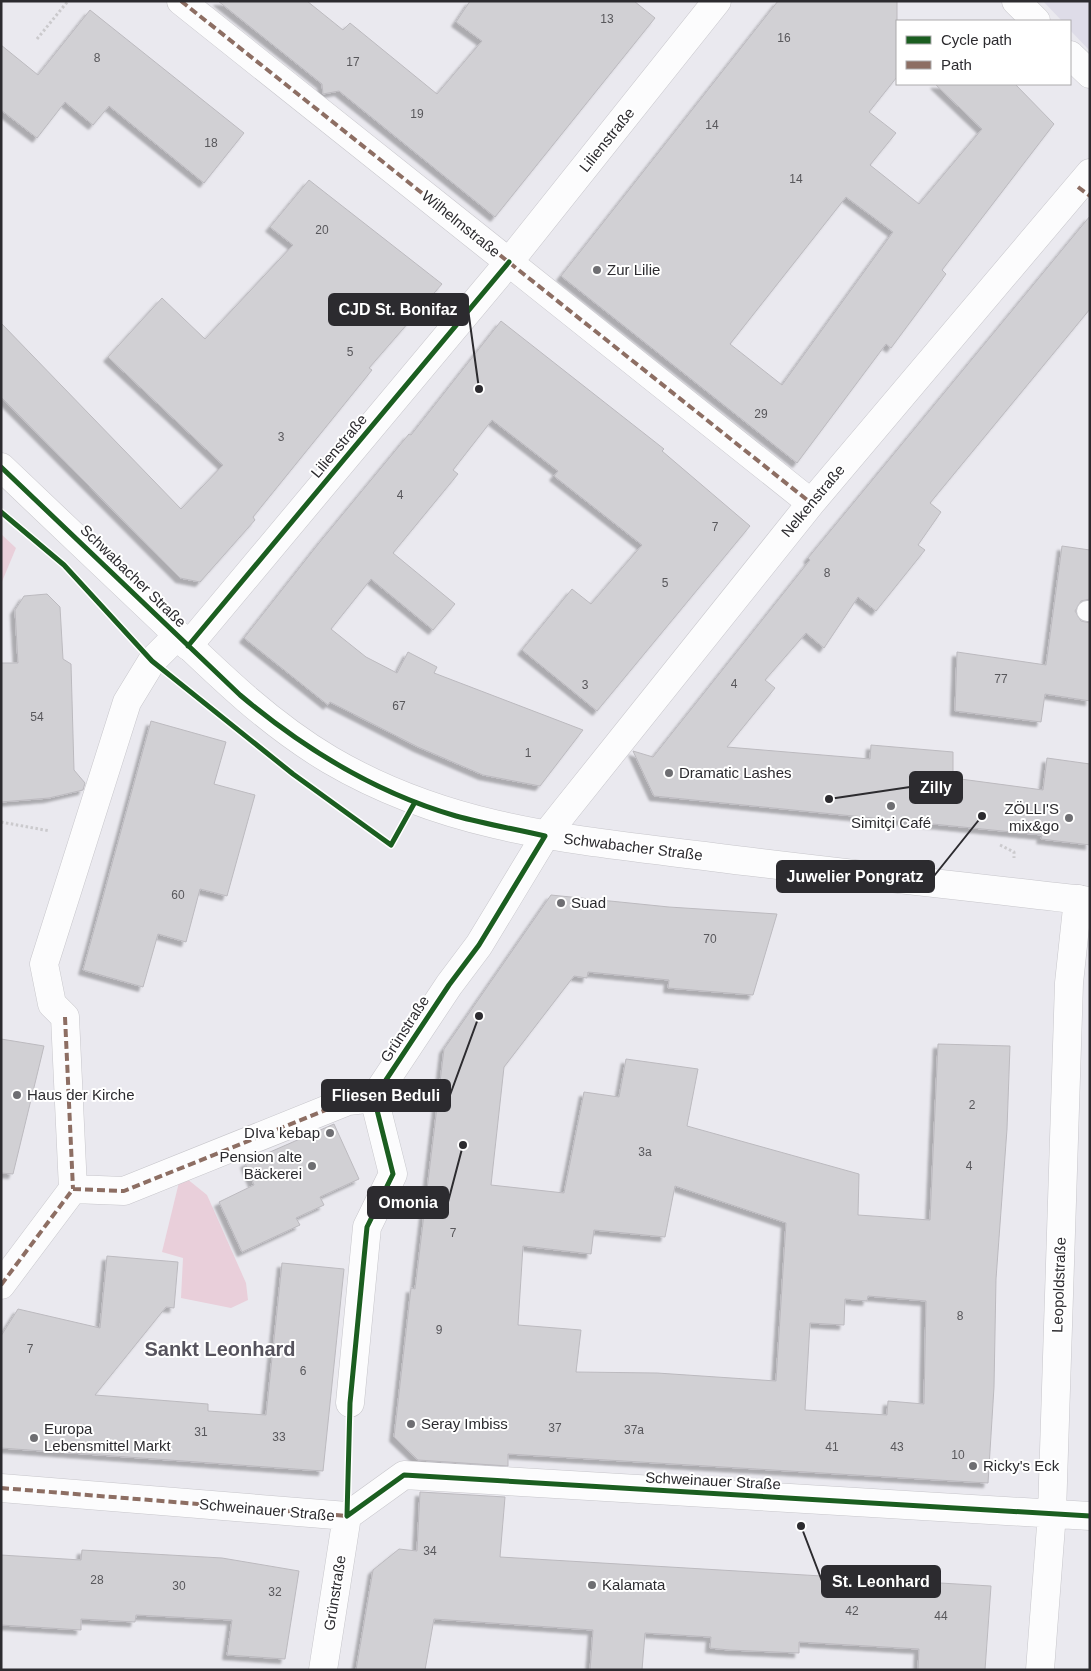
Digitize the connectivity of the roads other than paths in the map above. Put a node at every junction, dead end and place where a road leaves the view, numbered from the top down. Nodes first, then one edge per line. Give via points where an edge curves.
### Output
1 (181, 1) edge
2 (717, 1) edge
3 (1016, 1) edge
4 (1035, 20) edge
5 (1071, 56) edge
6 (1090, 74) edge
7 (1090, 173) edge
8 (509, 262) junction
9 (1, 467) edge
10 (811, 503) junction
11 (183, 641) junction
12 (545, 836) junction
13 (1084, 900) edge
14 (374, 1098) junction
15 (73, 1189) junction
16 (1, 1284) edge
17 (350, 1403) dead end
18 (1, 1488) edge
19 (1052, 1513) junction
20 (346, 1516) junction
21 (1090, 1516) edge
22 (322, 1670) edge
23 (1040, 1670) edge

1 - 8 street, Wilhelmstraße
2 - 8 street, Lilienstraße
3 - 4 street
5 - 6 street
7 - 10 street, Nelkenstraße
8 - 10 street, Wilhelmstraße
8 - 11 street, Lilienstraße
9 - 11 street, Schwabacher Straße
10 - 12 street, Nelkenstraße
11 - 12 street, Schwabacher Straße via 264,715 324,756 381,787 455,816
11 - 15 street, Lilienstraße via 152,661 127,702 44,964 52,1004 65,1017
12 - 13 street, Schwabacher Straße
12 - 14 street, Grünstraße via 478,945
13 - 19 street, Leopoldstraße via 1069,983
14 - 15 street via 348,1101 124,1191
14 - 17 street via 393,1174 367,1227
15 - 16 street
18 - 20 street, Schweinauer Straße
19 - 20 street, Schweinauer Straße via 404,1475
19 - 21 street, Schweinauer Straße
19 - 23 street, Leopoldstraße
20 - 22 street, Grünstraße

